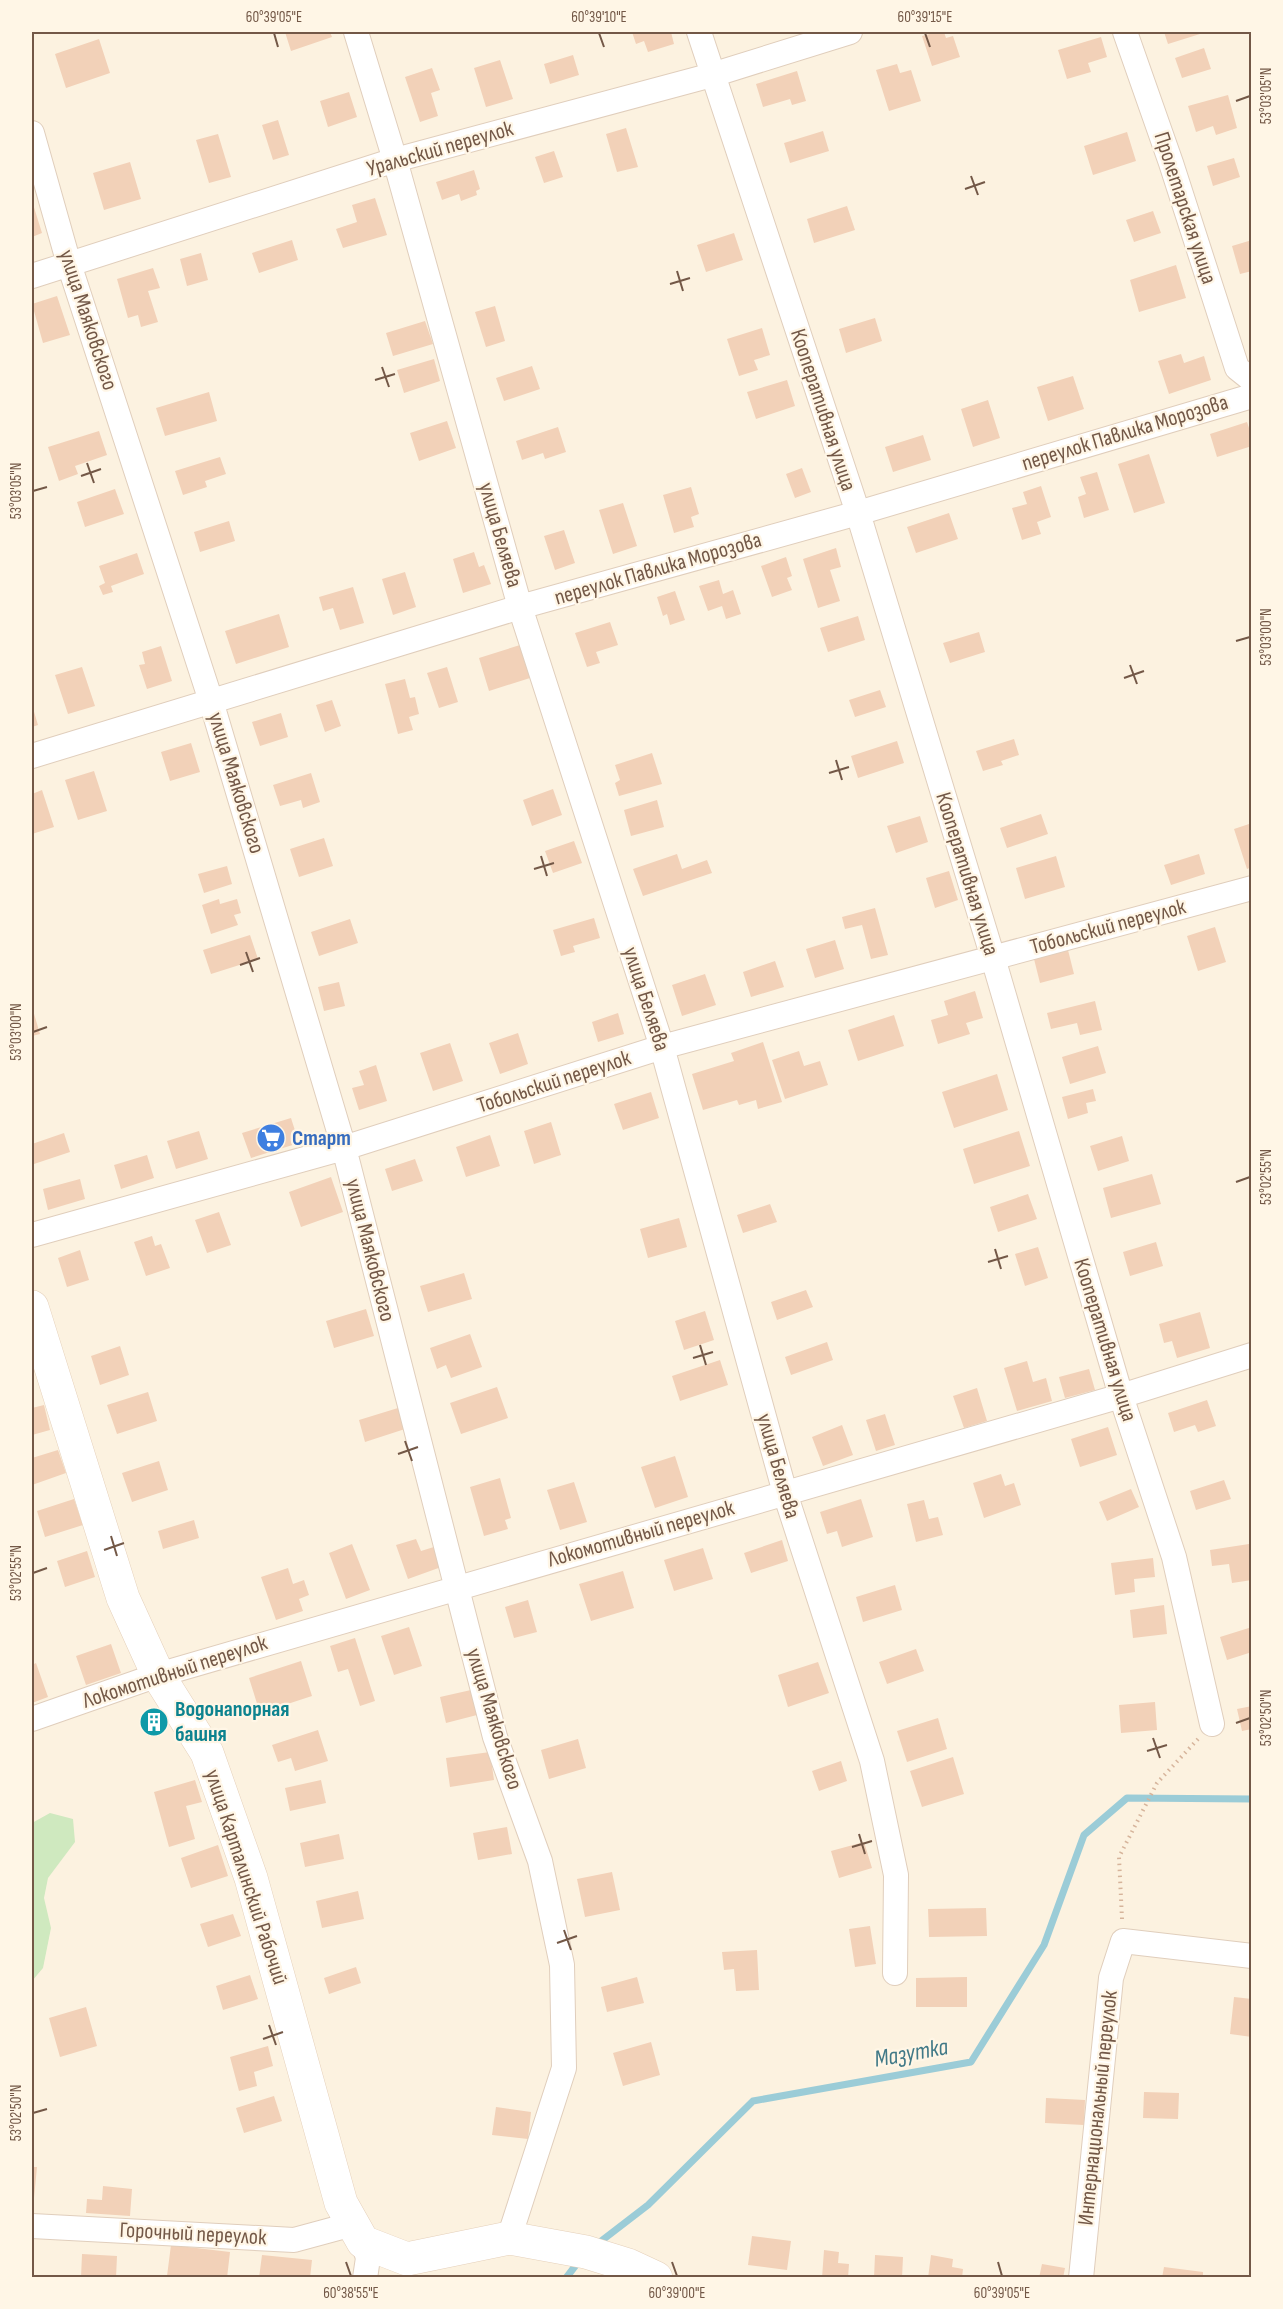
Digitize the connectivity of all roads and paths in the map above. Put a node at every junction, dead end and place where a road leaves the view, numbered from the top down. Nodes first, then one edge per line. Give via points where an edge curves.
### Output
1 (356, 32) edge
2 (699, 32) edge
3 (850, 32) edge
4 (1125, 32) edge
5 (712, 75) junction
6 (32, 133) edge
7 (395, 160) junction
8 (69, 264) junction
9 (32, 276) edge
10 (1251, 380) edge
11 (1251, 396) edge
12 (858, 513) junction
13 (520, 607) junction
14 (212, 701) junction
15 (32, 756) edge
16 (1251, 888) edge
17 (993, 958) junction
18 (662, 1047) junction
19 (344, 1148) junction
20 (32, 1235) edge
21 (32, 1307) edge
22 (1251, 1355) edge
23 (1121, 1396) junction
24 (785, 1493) junction
25 (456, 1587) junction
26 (159, 1675) junction
27 (32, 1719) edge
28 (1212, 1724) joint
29 (1123, 1941) junction
30 (1251, 1956) edge
31 (895, 1974) dead end
32 (32, 2226) edge
33 (358, 2233) junction
34 (509, 2238) junction
35 (365, 2277) edge
36 (656, 2277) edge
37 (1081, 2277) edge

1 - 7 street, улица Беляева
2 - 5 street, Кооперативная улица
3 - 5 street, Уральский переулок
4 - 10 street, Пролетарская улица via 1237,368
5 - 7 street, Уральский переулок
5 - 12 street, Кооперативная улица
6 - 8 street, улица Маяковского
7 - 8 street, Уральский переулок
7 - 13 street, улица Беляева
8 - 9 street, Уральский переулок
8 - 14 street, улица Маяковского
11 - 12 street, переулок Павлика Морозова
12 - 13 street, переулок Павлика Морозова
12 - 17 street, Кооперативная улица
13 - 14 street, переулок Павлика Морозова
13 - 18 street, улица Беляева
14 - 15 street, переулок Павлика Морозова
14 - 19 street, улица Маяковского
16 - 17 street, Тобольский переулок
17 - 18 street, Тобольский переулок
17 - 23 street, Кооперативная улица
18 - 19 street, Тобольский переулок
18 - 24 street, улица Беляева
19 - 20 street, Тобольский переулок
19 - 25 street, улица Маяковского
21 - 26 street, улица Карталинский Рабочий via 123,1598
22 - 23 street, Локомотивный переулок
23 - 24 street, Локомотивный переулок
23 - 28 street, Кооперативная улица via 1174,1557
24 - 25 street, Локомотивный переулок
24 - 31 street, улица Беляева via 872,1761 896,1875
25 - 26 street, Локомотивный переулок
25 - 34 street, улица Маяковского via 495,1737 540,1861 562,1965 564,2068
26 - 27 street, Локомотивный переулок
26 - 33 street, улица Карталинский Рабочий via 207,1753 244,1857 341,2203
28 - 29 path via 1157,1783 1119,1857
29 - 30 street
29 - 37 street, Интернациональный переулок via 1111,1978
32 - 33 street, Горочный переулок via 294,2240
33 - 34 street via 407,2259
33 - 35 street via 368,2258
34 - 36 street via 586,2253

